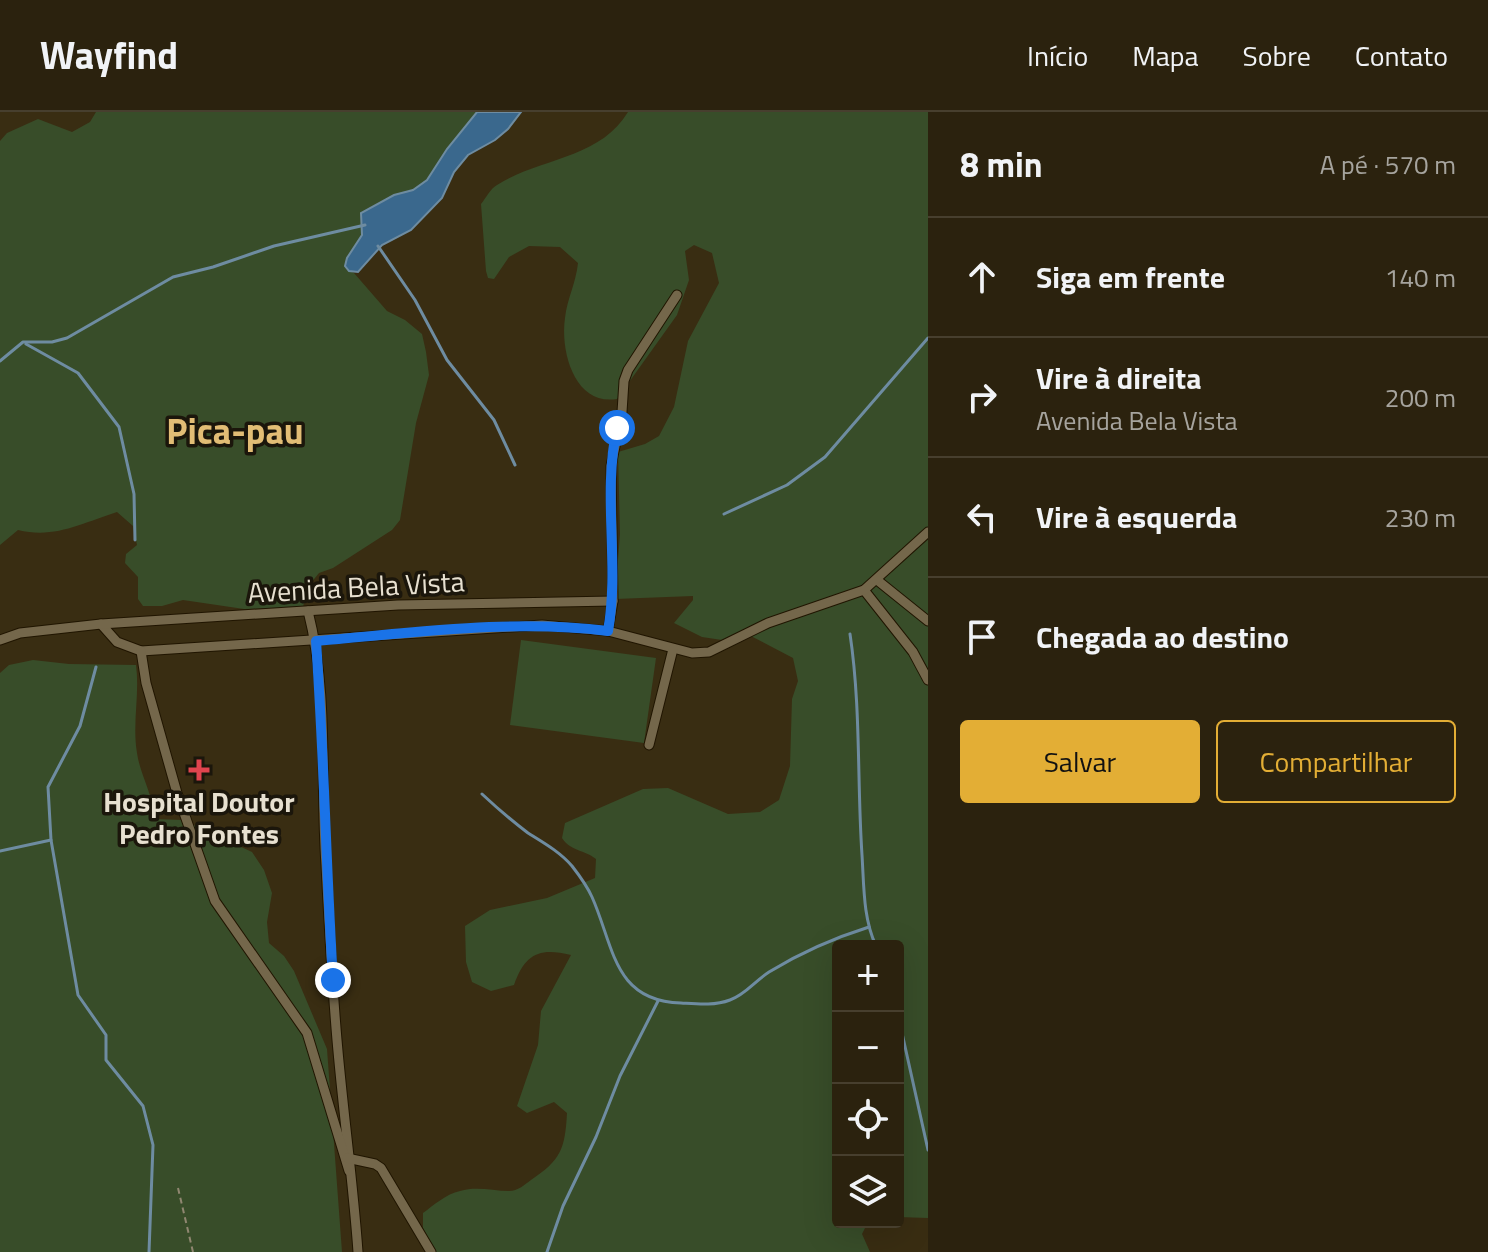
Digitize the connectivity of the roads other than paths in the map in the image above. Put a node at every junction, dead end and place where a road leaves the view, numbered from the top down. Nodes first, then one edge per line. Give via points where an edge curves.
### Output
1 (677, 295) dead end
2 (928, 532) edge
3 (877, 580) junction
4 (864, 590) junction
5 (613, 601) junction
6 (308, 611) junction
7 (928, 621) edge
8 (101, 624) junction
9 (608, 631) junction
10 (0, 640) edge
11 (316, 641) junction
12 (673, 649) junction
13 (141, 651) junction
14 (928, 680) edge
15 (649, 745) dead end
16 (347, 1158) junction
17 (358, 1252) edge
18 (431, 1252) edge

1 - 5 street via 624,381 611,466
2 - 3 street, Avenida Bela Vista
3 - 4 street, Avenida Bela Vista
3 - 7 street
4 - 12 street, Avenida Bela Vista via 768,623 709,652
4 - 14 street via 913,652
5 - 6 street, Avenida Bela Vista
5 - 9 street
6 - 8 street, Avenida Bela Vista
6 - 11 street
8 - 10 street, Avenida Bela Vista
8 - 13 street via 117,642
9 - 11 street, Avenida Bela Vista via 519,625
9 - 12 street, Avenida Bela Vista
11 - 13 street, Avenida Bela Vista
11 - 16 street via 325,859
12 - 15 street
13 - 16 street via 177,793 215,901 307,1033
16 - 17 street
16 - 18 street via 381,1168

